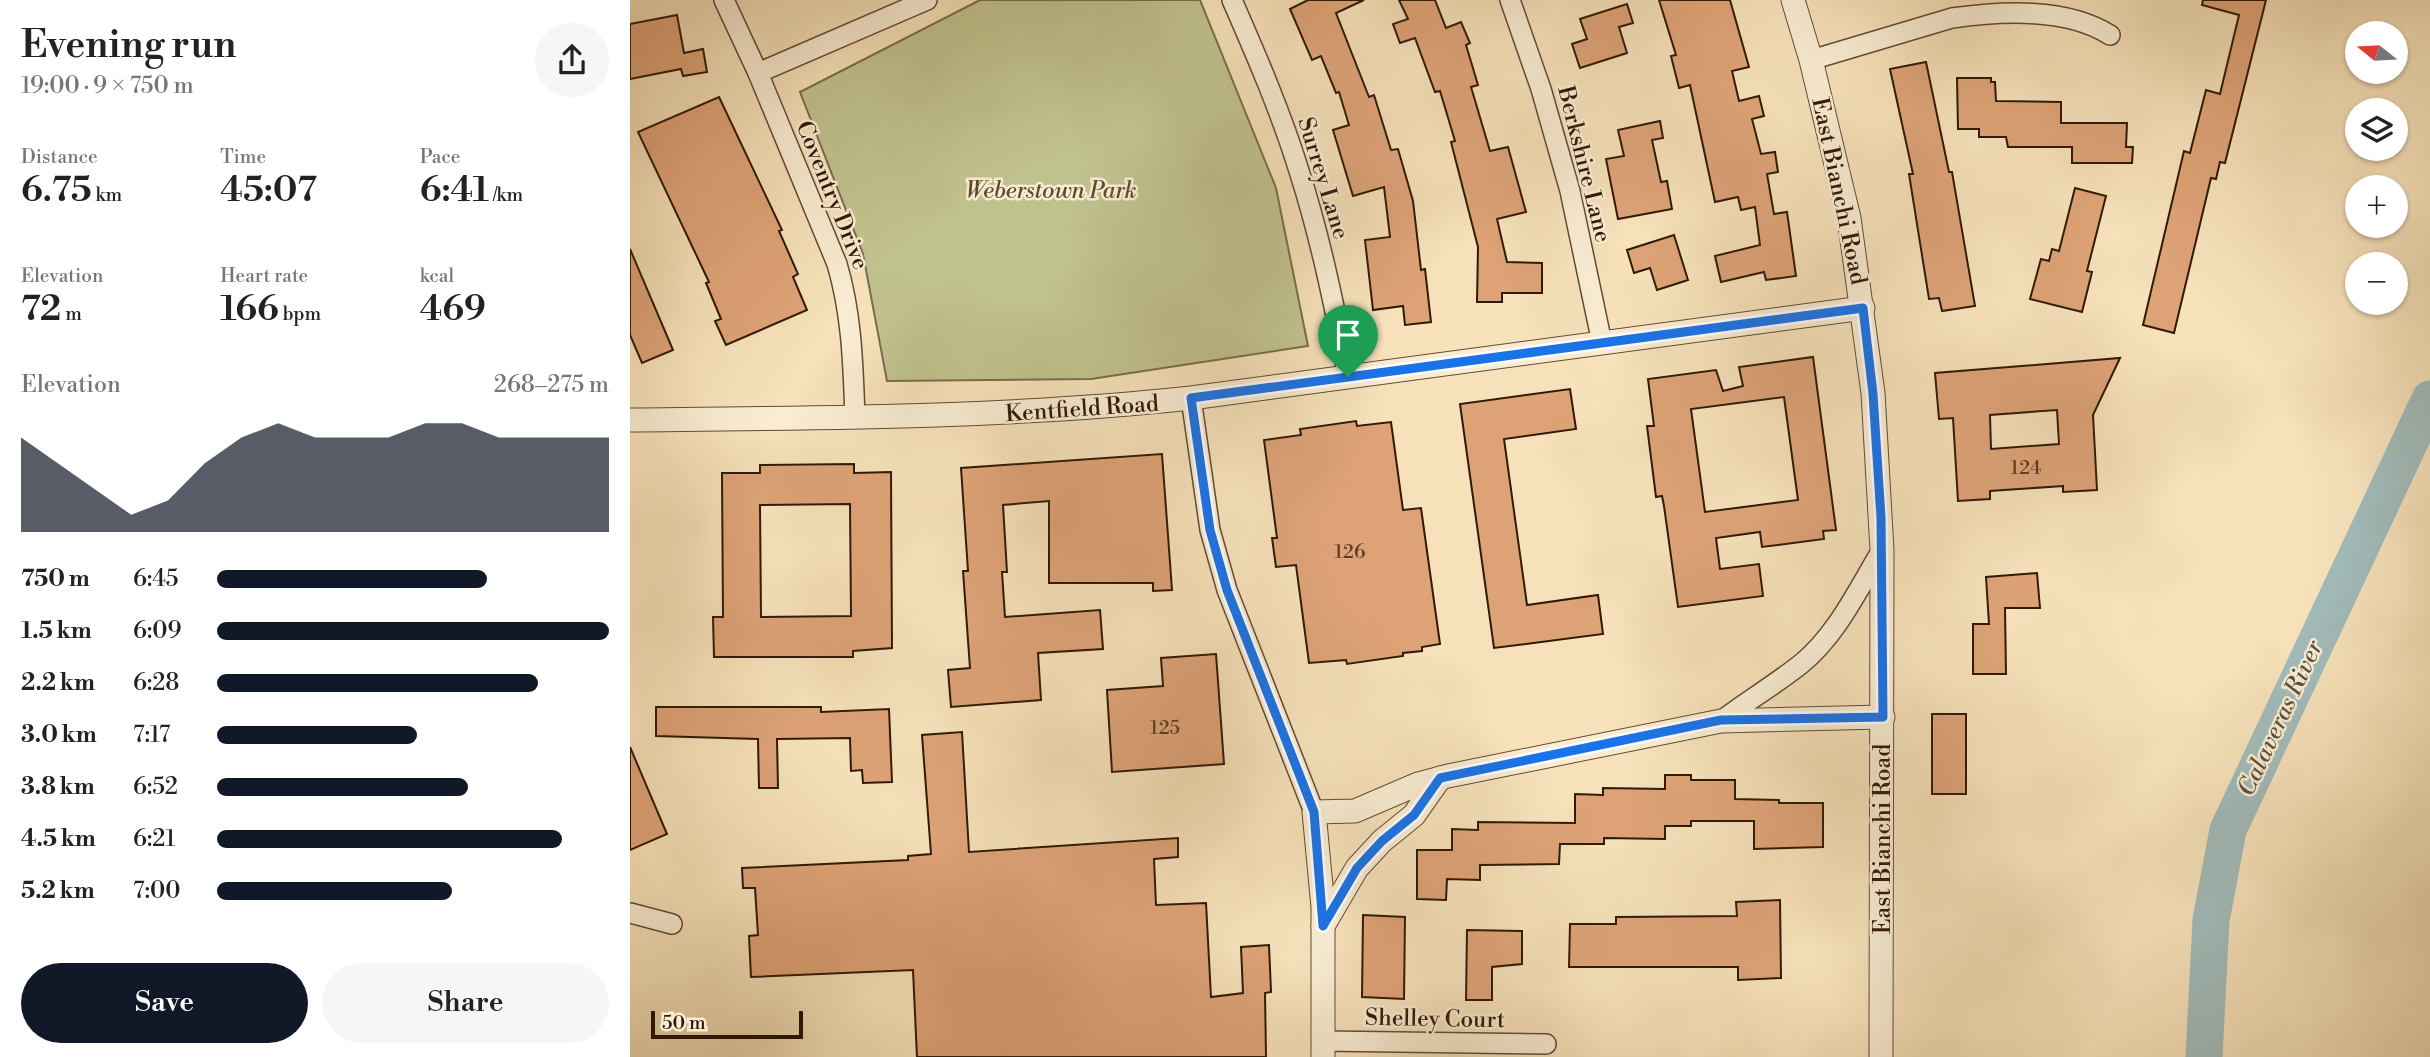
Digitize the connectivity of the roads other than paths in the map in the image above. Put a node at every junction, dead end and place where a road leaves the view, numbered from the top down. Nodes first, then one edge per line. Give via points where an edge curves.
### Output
1 (724, 0) edge
2 (927, 0) edge
3 (1232, 0) edge
4 (1510, 0) edge
5 (1793, 0) edge
6 (2109, 35) dead end
7 (1811, 60) junction
8 (758, 73) junction
9 (1863, 308) junction
10 (1602, 343) junction
11 (1348, 377) junction
12 (1191, 398) junction
13 (855, 418) junction
14 (630, 420) edge
15 (1882, 550) junction
16 (1883, 717) junction
17 (1721, 720) junction
18 (1440, 778) junction
19 (1314, 812) junction
20 (630, 913) edge
21 (673, 924) dead end
22 (1323, 926) junction
23 (1546, 1044) dead end
24 (1323, 1049) edge
25 (1881, 1057) edge

1 - 8 street, Coventry Drive
2 - 8 street
3 - 11 street, Surrey Lane via 1300,174 1328,275
4 - 10 street, Berkshire Lane via 1570,191
5 - 7 street, East Bianchi Road
6 - 7 street via 2093,24 2042,14 1974,15
7 - 9 street, East Bianchi Road via 1849,218
8 - 13 street, Coventry Drive via 847,297
9 - 10 street, Kentfield Road
9 - 15 street, East Bianchi Road
10 - 11 street, Kentfield Road
11 - 12 street, Kentfield Road
12 - 13 street, Kentfield Road via 995,414
12 - 19 street via 1210,530 1227,590
13 - 14 street, Kentfield Road
15 - 16 street, East Bianchi Road
15 - 17 street via 1825,639 1801,664
16 - 17 street
16 - 25 street, East Bianchi Road
17 - 18 street
18 - 19 street via 1354,811
18 - 22 street via 1414,815 1357,868
19 - 22 street
20 - 21 street
22 - 24 street
23 - 24 street, Shelley Court

